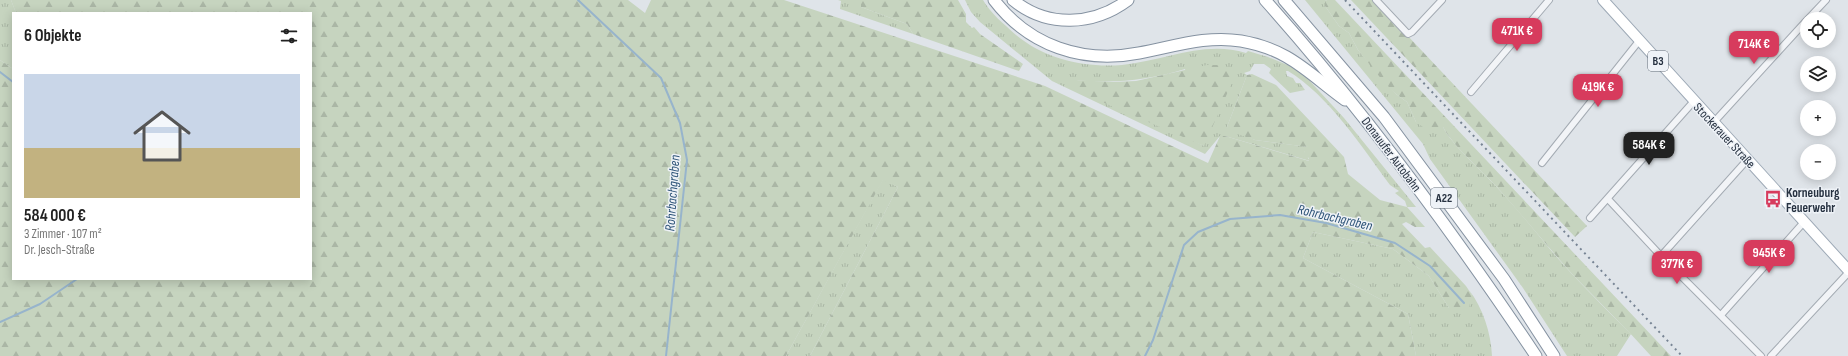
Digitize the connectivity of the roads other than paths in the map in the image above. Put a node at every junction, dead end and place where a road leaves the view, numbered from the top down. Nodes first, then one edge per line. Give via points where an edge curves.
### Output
1 (994, 0) edge
2 (1013, 0) edge
3 (1128, 0) edge
4 (1265, 0) edge
5 (1284, 0) edge
6 (1376, 0) edge
7 (1442, 0) edge
8 (1549, 0) edge
9 (1603, 0) edge
10 (1826, 0) edge
11 (1815, 12) edge
12 (1800, 29) edge
13 (1639, 41) junction
14 (1471, 92) dead end
15 (1694, 101) junction
16 (1358, 110) junction
17 (1714, 122) junction
18 (1748, 159) junction
19 (1542, 163) dead end
20 (1608, 199) junction
21 (1590, 218) dead end
22 (1804, 222) junction
23 (1661, 256) junction
24 (1848, 272) edge
25 (1721, 315) junction
26 (1536, 356) edge
27 (1554, 356) edge
28 (1761, 356) edge
29 (1771, 356) edge

1 - 16 highway via 1006,15 1028,33 1049,45 1082,55 1123,56 1209,40 1235,40 1262,46 1298,62
2 - 3 highway via 1040,15 1069,21 1101,15
4 - 16 highway, Donauufer Autobahn / A22
5 - 27 highway, Donauufer Autobahn / A22 via 1384,117 1504,279
6 - 7 street via 1408,34
8 - 14 street
9 - 13 main road, Stockerauer Straße / B3
10 - 11 street
12 - 17 street
13 - 15 main road, Stockerauer Straße / B3
13 - 19 street
15 - 17 main road, Stockerauer Straße / B3
15 - 20 street
16 - 26 highway, Donauufer Autobahn / A22 via 1484,278
17 - 18 main road, Stockerauer Straße / B3
18 - 22 main road, Stockerauer Straße / B3
18 - 23 street
20 - 21 street
20 - 23 street
22 - 24 main road, Stockerauer Straße / B3
22 - 25 street
23 - 25 street
24 - 29 street
25 - 28 street

